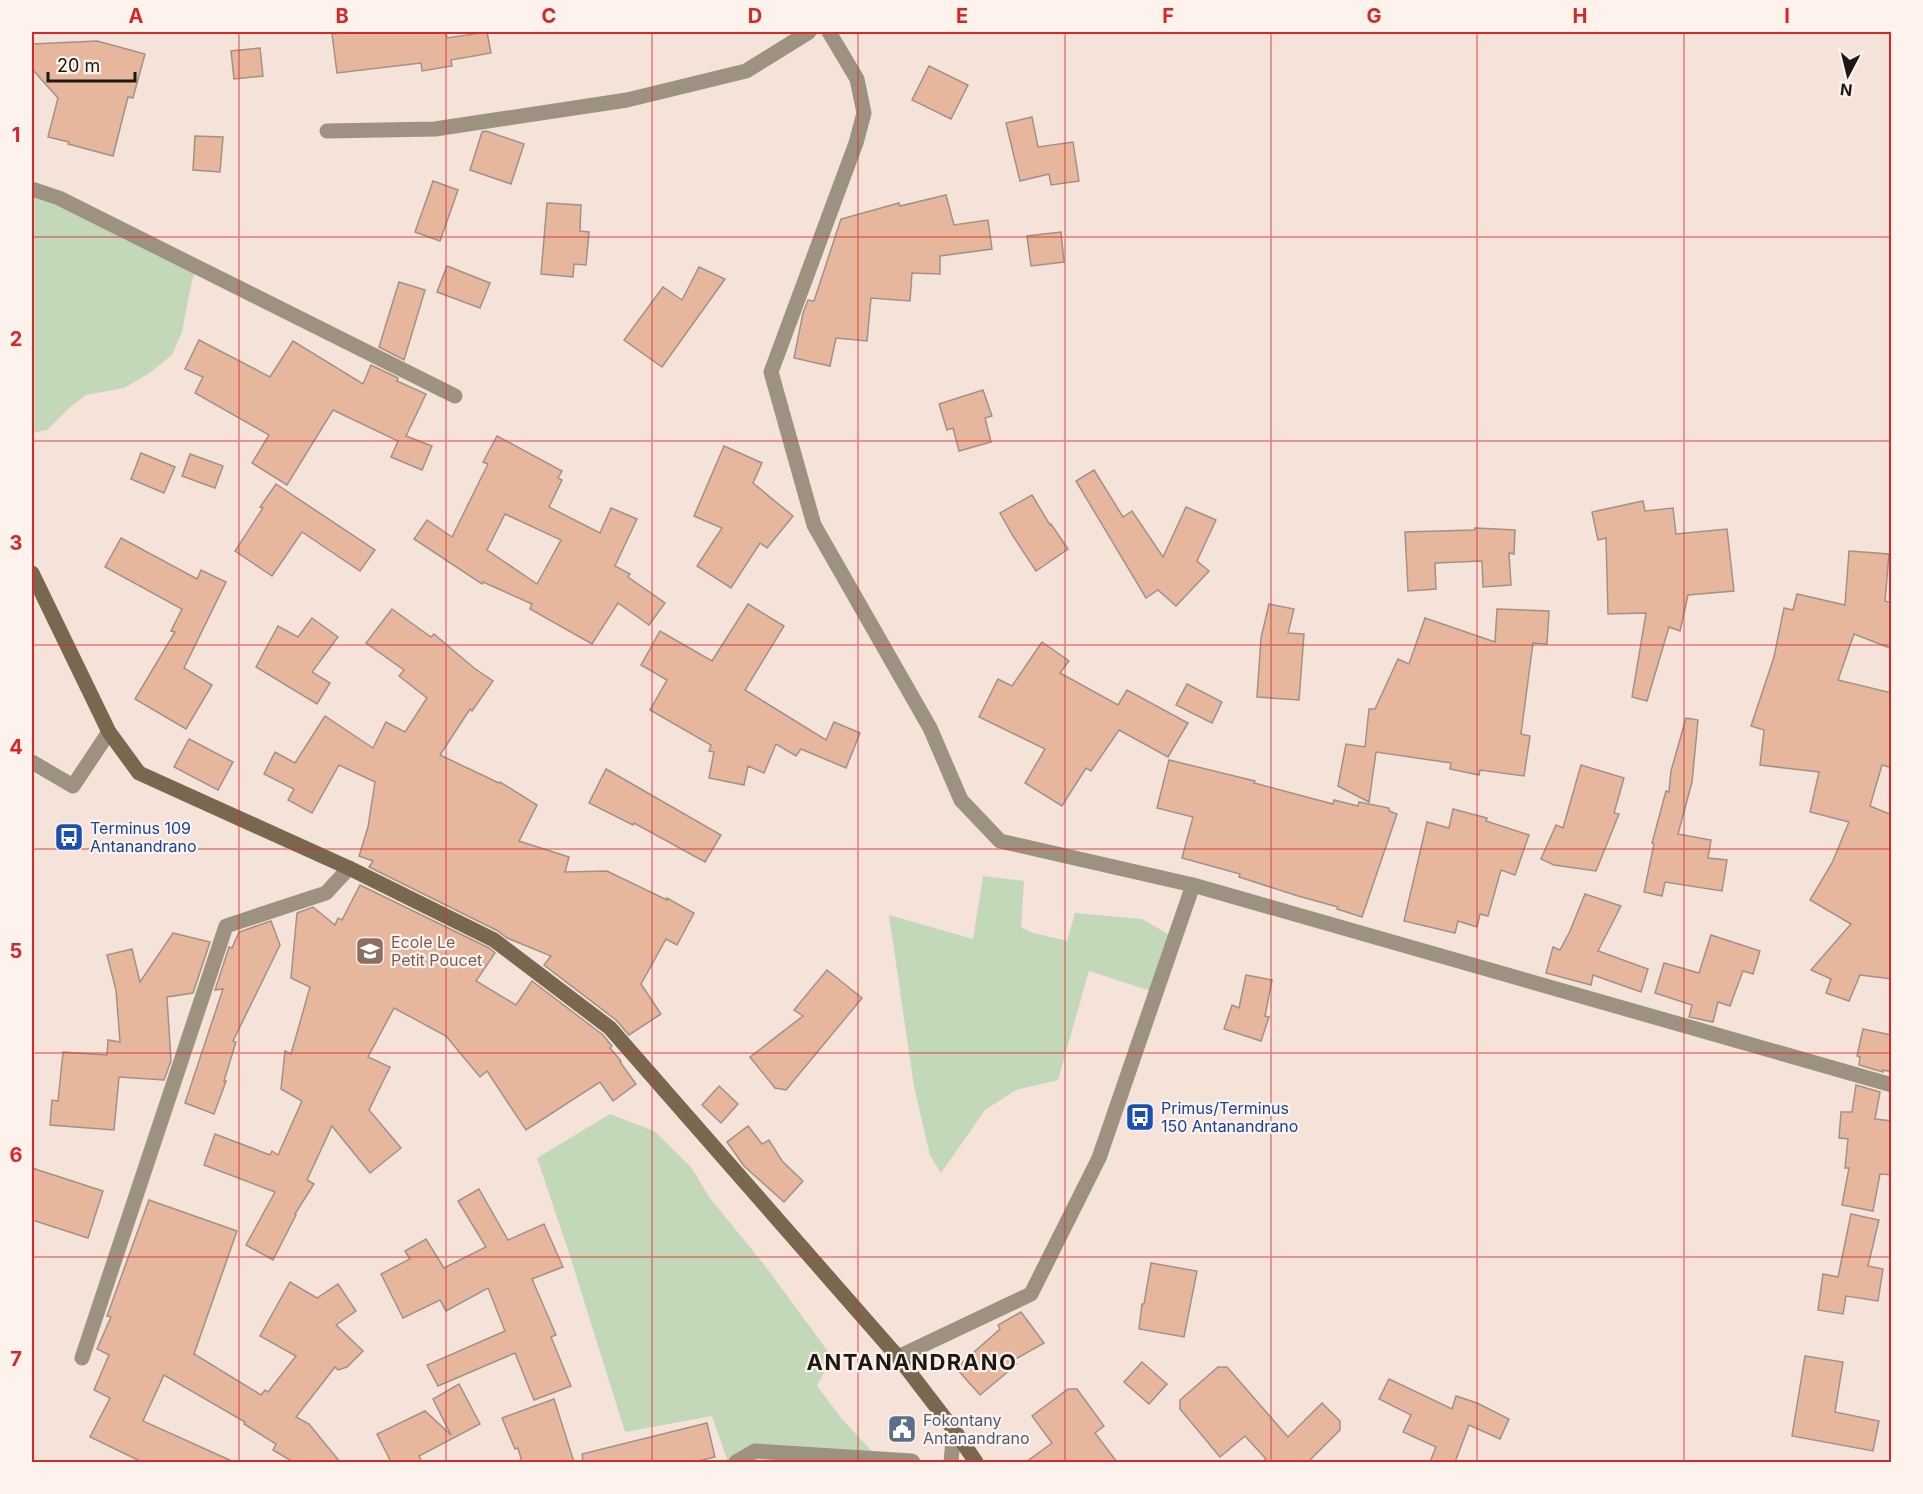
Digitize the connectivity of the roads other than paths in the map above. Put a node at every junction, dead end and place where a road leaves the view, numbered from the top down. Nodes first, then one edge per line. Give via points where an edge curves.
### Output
1 (809, 32) edge
2 (829, 32) edge
3 (327, 131) dead end
4 (32, 189) edge
5 (455, 396) dead end
6 (32, 573) edge
7 (109, 732) junction
8 (32, 762) edge
9 (349, 868) junction
10 (1194, 885) junction
11 (1892, 1085) edge
12 (898, 1357) junction
13 (81, 1358) dead end
14 (954, 1430) junction
15 (736, 1462) edge
16 (913, 1462) edge
17 (951, 1462) edge
18 (976, 1462) edge

1 - 3 street via 746,71 627,100 435,129
2 - 10 street via 857,80 864,113 771,372 814,525 930,728 961,800 1000,841
4 - 5 street via 59,198
6 - 7 street
7 - 8 street via 73,786
7 - 9 street via 139,773
9 - 12 street via 494,940 610,1028
9 - 13 street via 326,892 226,926
10 - 11 street
10 - 12 street via 1099,1158 1031,1294
12 - 14 street
14 - 17 street
14 - 18 street
15 - 16 street via 755,1451

